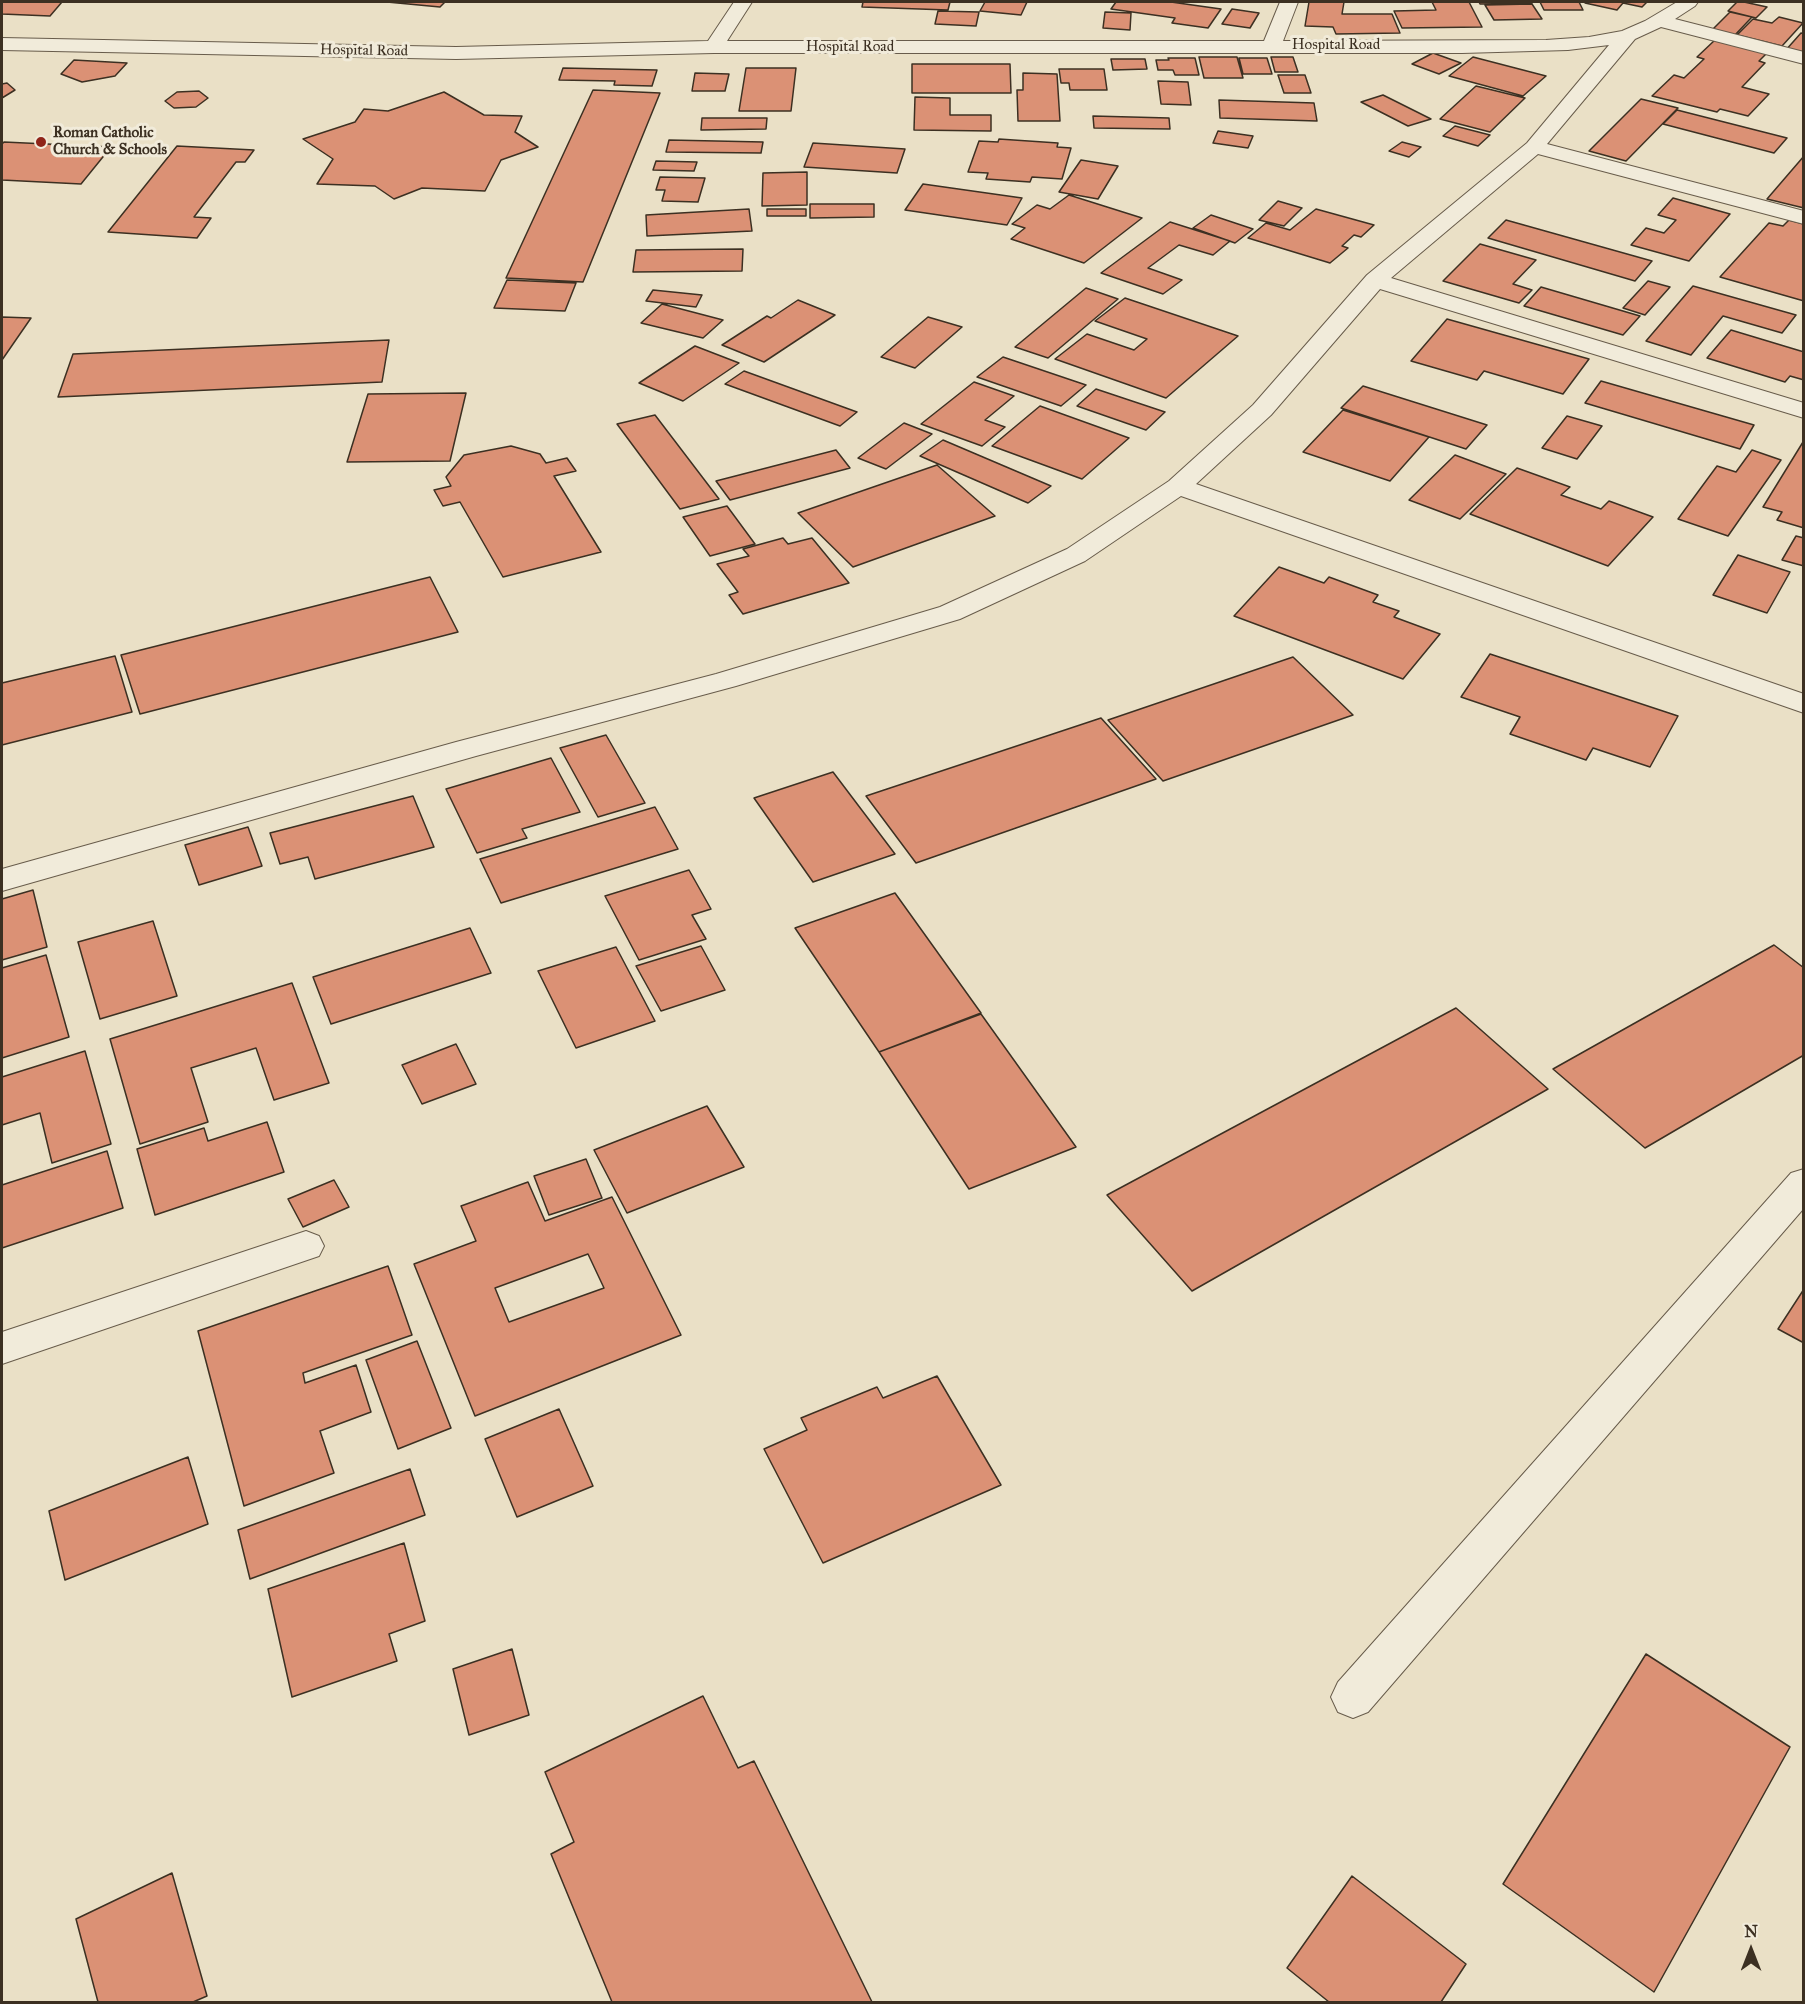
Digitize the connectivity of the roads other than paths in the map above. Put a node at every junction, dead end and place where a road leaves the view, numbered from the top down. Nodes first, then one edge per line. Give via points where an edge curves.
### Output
1 (743, 2) edge
2 (1289, 2) edge
3 (1689, 2) edge
4 (1660, 21) junction
5 (1628, 35) junction
6 (2, 44) edge
7 (1272, 46) junction
8 (714, 47) junction
9 (1803, 58) edge
10 (1534, 147) junction
11 (1803, 218) edge
12 (1375, 280) junction
13 (1803, 411) edge
14 (1178, 486) junction
15 (1803, 704) edge
16 (2, 880) edge
17 (1803, 1183) edge
18 (306, 1246) dead end
19 (2, 1348) edge
20 (1353, 1697) dead end

1 - 8 street
2 - 7 street
3 - 4 street, Hospital Road
4 - 5 street, Hospital Road
4 - 9 street
5 - 7 street, Hospital Road via 1571,44
5 - 10 street
6 - 8 street, Hospital Road via 456,53
7 - 8 street, Hospital Road
10 - 11 street
10 - 12 street
12 - 13 street
12 - 14 street via 1262,410
14 - 15 street
14 - 16 street via 1076,555 950,613 726,680
17 - 20 street
18 - 19 street

